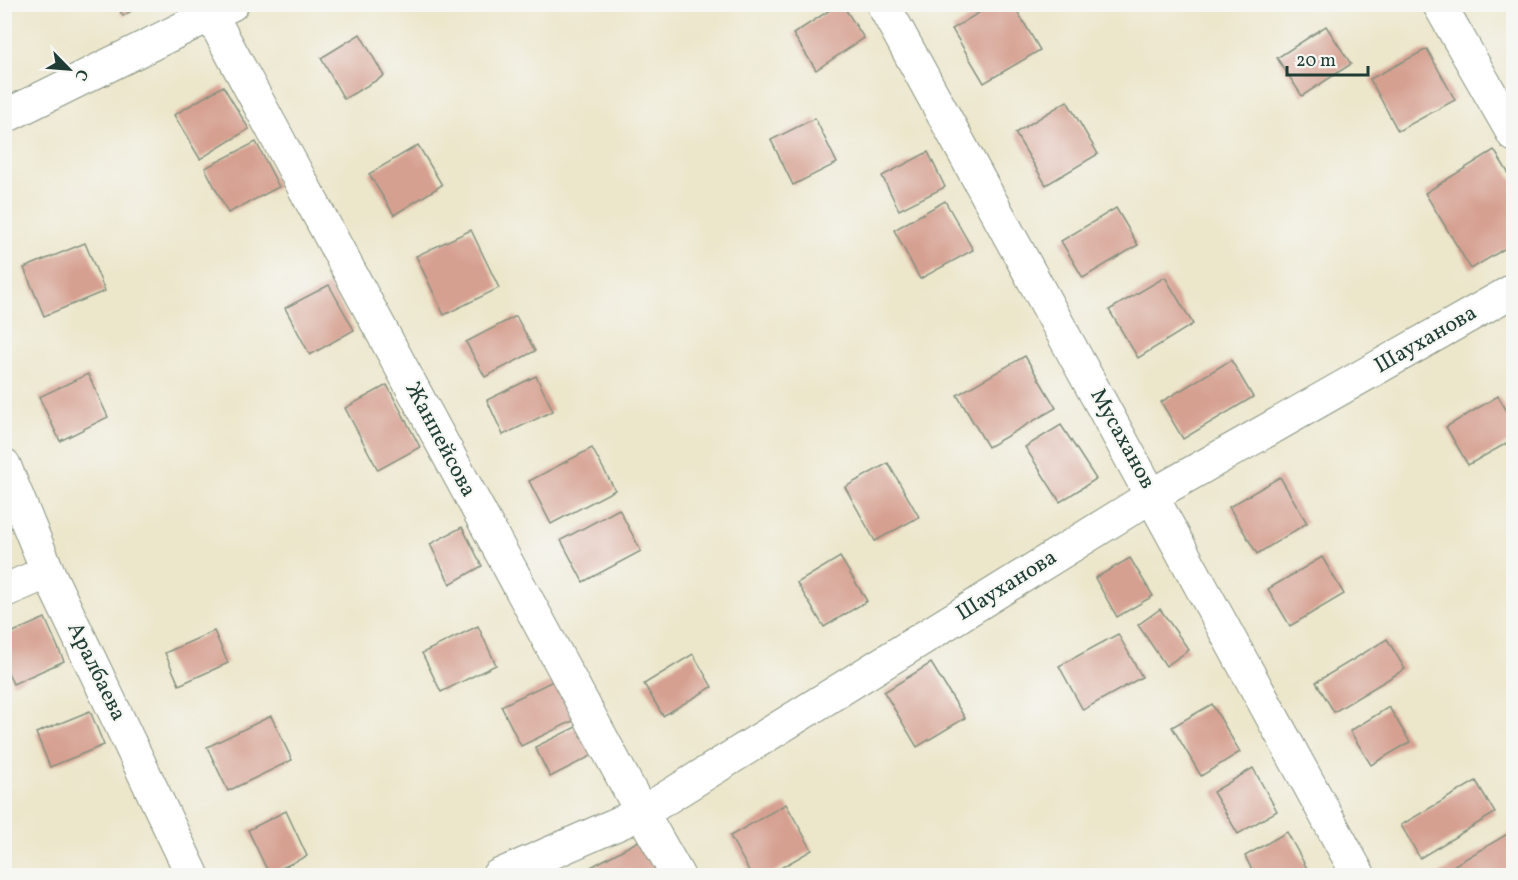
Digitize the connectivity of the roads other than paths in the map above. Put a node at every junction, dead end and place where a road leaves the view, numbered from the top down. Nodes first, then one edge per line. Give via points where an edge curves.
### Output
1 (884, 4) edge
2 (1439, 4) edge
3 (216, 8) edge
4 (4, 117) edge
5 (1514, 135) edge
6 (1514, 290) edge
7 (4, 465) edge
8 (1153, 495) junction
9 (48, 572) junction
10 (4, 591) edge
11 (642, 813) junction
12 (193, 876) edge
13 (498, 876) edge
14 (678, 876) edge
15 (1359, 876) edge

1 - 8 street, Мусаханов
2 - 5 street
3 - 4 street
3 - 11 street, Жанпейсова
6 - 8 street, Шауханова
7 - 9 street, Аралбаева
8 - 11 street, Шауханова
8 - 15 street, Мусаханов
9 - 10 street
9 - 12 street, Аралбаева
11 - 13 street, Шауханова
11 - 14 street, Жанпейсова

